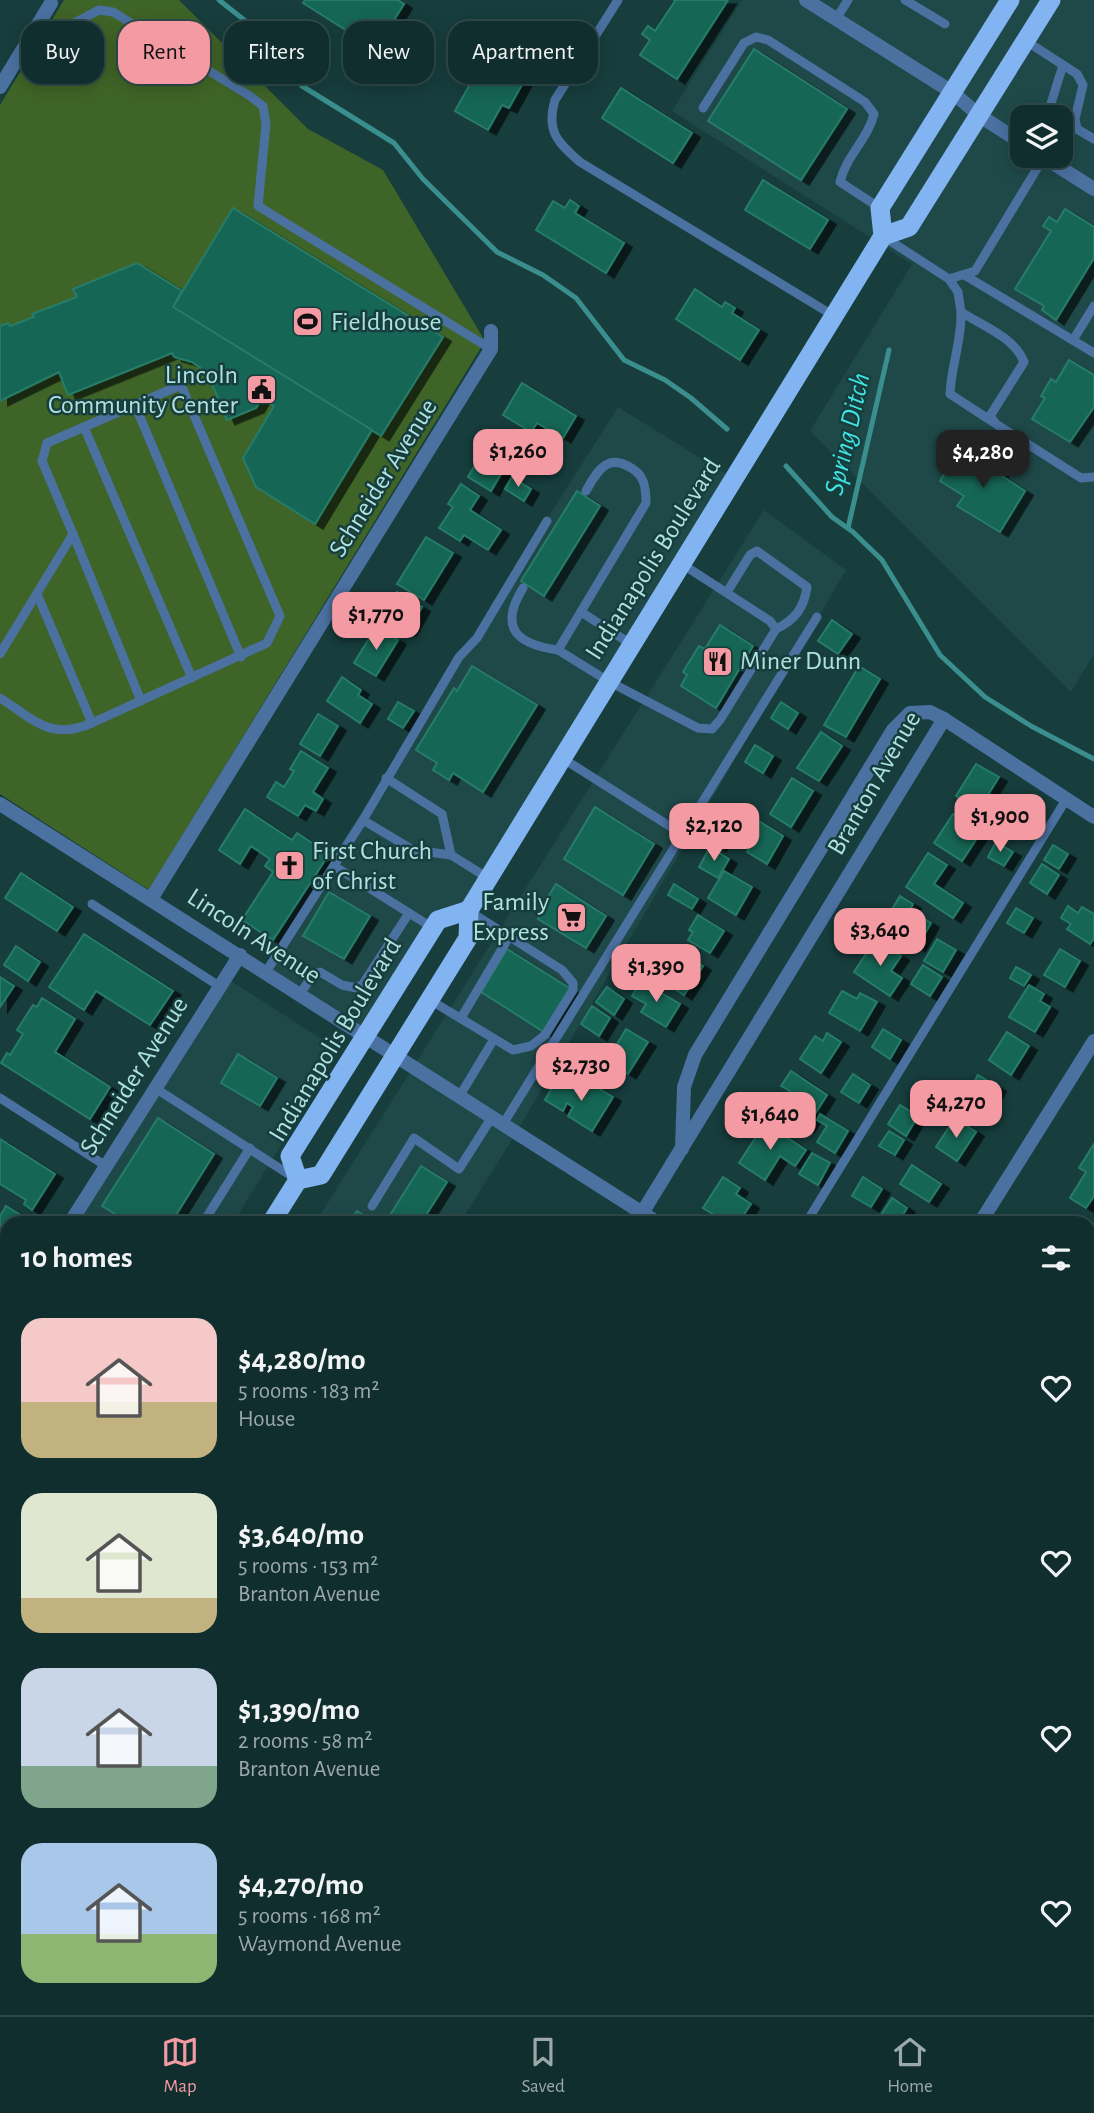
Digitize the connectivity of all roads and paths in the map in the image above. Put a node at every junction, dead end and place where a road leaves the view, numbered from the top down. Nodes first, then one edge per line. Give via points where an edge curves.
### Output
1 (618, 0) edge
2 (806, 0) edge
3 (848, 0) edge
4 (905, 0) edge
5 (1010, 0) edge
6 (1051, 0) edge
7 (51, 3) dead end
8 (836, 19) junction
9 (40, 21) edge
10 (76, 21) edge
11 (946, 24) dead end
12 (1026, 41) junction
13 (21, 52) edge
14 (1063, 65) junction
15 (0, 87) edge
16 (952, 92) junction
17 (1051, 105) edge
18 (703, 108) dead end
19 (980, 116) junction
20 (1073, 128) edge
21 (1077, 129) junction
22 (1010, 135) edge
23 (1094, 139) edge
24 (1036, 168) edge
25 (1061, 168) edge
26 (1094, 189) edge
27 (880, 208) junction
28 (883, 236) junction
29 (966, 276) junction
30 (949, 279) junction
31 (1094, 306) edge
32 (961, 312) junction
33 (834, 316) junction
34 (491, 331) dead end
35 (1073, 340) junction
36 (491, 349) junction
37 (1094, 352) edge
38 (135, 405) junction
39 (996, 424) junction
40 (84, 427) junction
41 (1094, 477) edge
42 (586, 491) dead end
43 (547, 521) dead end
44 (73, 534) junction
45 (682, 564) junction
46 (523, 588) dead end
47 (727, 592) junction
48 (37, 594) junction
49 (580, 612) junction
50 (817, 617) dead end
51 (776, 629) junction
52 (631, 644) junction
53 (558, 650) junction
54 (0, 654) edge
55 (241, 657) junction
56 (192, 678) junction
57 (608, 681) junction
58 (0, 698) edge
59 (141, 701) junction
60 (944, 719) junction
61 (92, 723) junction
62 (562, 758) junction
63 (386, 778) junction
64 (1067, 798) junction
65 (0, 804) edge
66 (1094, 817) edge
67 (363, 820) junction
68 (682, 834) junction
69 (451, 855) junction
70 (334, 866) junction
71 (488, 878) junction
72 (151, 899) junction
73 (92, 904) dead end
74 (469, 911) junction
75 (409, 913) junction
76 (433, 928) junction
77 (509, 937) junction
78 (240, 955) junction
79 (266, 972) junction
80 (219, 986) junction
81 (300, 994) junction
82 (430, 1000) junction
83 (461, 1018) junction
84 (366, 1036) junction
85 (494, 1039) junction
86 (1094, 1041) edge
87 (395, 1056) junction
88 (155, 1088) junction
89 (459, 1097) junction
90 (0, 1098) edge
91 (497, 1121) junction
92 (250, 1149) junction
93 (682, 1149) junction
94 (106, 1166) junction
95 (298, 1180) junction
96 (372, 1206) dead end
97 (78, 1216) edge
98 (207, 1216) edge
99 (275, 1216) edge
100 (636, 1216) edge
101 (640, 1216) edge
102 (810, 1216) edge
103 (984, 1216) edge

1 - 33 lane via 555,100 552,131 580,162
2 - 8 street
3 - 8 lane
4 - 11 lane
5 - 16 highway
6 - 12 highway
7 - 9 street
8 - 16 street
10 - 36 lane via 99,9 113,12 263,106 266,124 258,206
12 - 14 lane
12 - 19 highway
13 - 15 street
14 - 17 lane
14 - 21 lane via 1077,74 1083,85
16 - 19 street
16 - 27 highway
18 - 27 lane via 744,43 756,37 768,40 865,102 874,114 841,182
19 - 22 street
19 - 28 highway via 909,226
20 - 21 lane
21 - 23 lane
24 - 29 lane via 975,271
25 - 26 street
27 - 28 highway
28 - 30 lane
28 - 33 highway, Indianapolis Boulevard
29 - 30 lane
29 - 35 lane
30 - 32 lane via 958,292
31 - 35 lane
32 - 39 lane via 950,394
32 - 39 lane via 1011,342 1024,362 990,416
33 - 45 highway, Indianapolis Boulevard
34 - 36 street
35 - 37 lane
36 - 72 street, Schneider Avenue
38 - 40 lane
38 - 55 lane
38 - 55 lane via 181,385 280,616 267,643
39 - 41 lane via 1081,478
40 - 44 lane via 47,443 42,461
40 - 56 lane
42 - 49 lane via 604,466 622,462 642,477 646,503
43 - 63 lane
44 - 48 lane
44 - 59 lane
45 - 47 lane
45 - 52 highway, Indianapolis Boulevard
46 - 53 lane via 513,604 513,629 541,648
47 - 51 lane
47 - 51 lane via 757,551 807,587 804,604 790,622
48 - 54 lane
48 - 61 lane
49 - 52 lane
49 - 53 lane
50 - 68 lane
51 - 57 lane via 712,729 698,728
52 - 57 highway, Indianapolis Boulevard
53 - 57 lane
55 - 56 lane
56 - 59 lane
57 - 62 highway, Indianapolis Boulevard
58 - 61 lane via 61,732
59 - 61 lane
60 - 64 street
60 - 93 street, Branton Avenue
60 - 93 street, Branton Avenue via 930,712 910,713 894,730 695,1055 684,1087
62 - 68 lane
62 - 71 highway, Indianapolis Boulevard
63 - 67 lane
63 - 69 lane via 442,814
64 - 66 street
64 - 102 lane
65 - 72 street, Lincoln Avenue
67 - 69 lane via 413,850
67 - 70 lane
68 - 91 lane
69 - 71 lane
70 - 75 lane
70 - 79 lane
71 - 74 highway, Indianapolis Boulevard
72 - 78 street, Lincoln Avenue
73 - 80 lane
74 - 76 highway, Indianapolis Boulevard via 438,920
74 - 77 lane
74 - 82 highway, Indianapolis Boulevard via 468,938
75 - 76 lane
75 - 81 lane via 363,984 357,988 342,985 320,972
76 - 84 highway, Indianapolis Boulevard
77 - 83 lane
77 - 85 lane via 562,970 573,990 545,1035 531,1046 513,1050
78 - 79 street, Lincoln Avenue
78 - 80 street, Schneider Avenue
79 - 81 street, Lincoln Avenue
80 - 88 street, Schneider Avenue
81 - 84 street, Lincoln Avenue
82 - 83 lane
82 - 87 highway, Indianapolis Boulevard
83 - 85 lane
84 - 87 street, Lincoln Avenue
84 - 95 highway, Indianapolis Boulevard via 290,1156
85 - 89 lane
86 - 103 street
87 - 89 street, Lincoln Avenue
87 - 95 highway, Indianapolis Boulevard via 321,1175
88 - 92 lane
88 - 94 street, Schneider Avenue
89 - 91 street, Lincoln Avenue
90 - 94 lane
91 - 96 lane via 459,1169 414,1138
91 - 100 street, Lincoln Avenue
92 - 95 lane
92 - 98 lane
93 - 101 street, Branton Avenue
94 - 97 street, Schneider Avenue
95 - 99 highway, Indianapolis Boulevard

